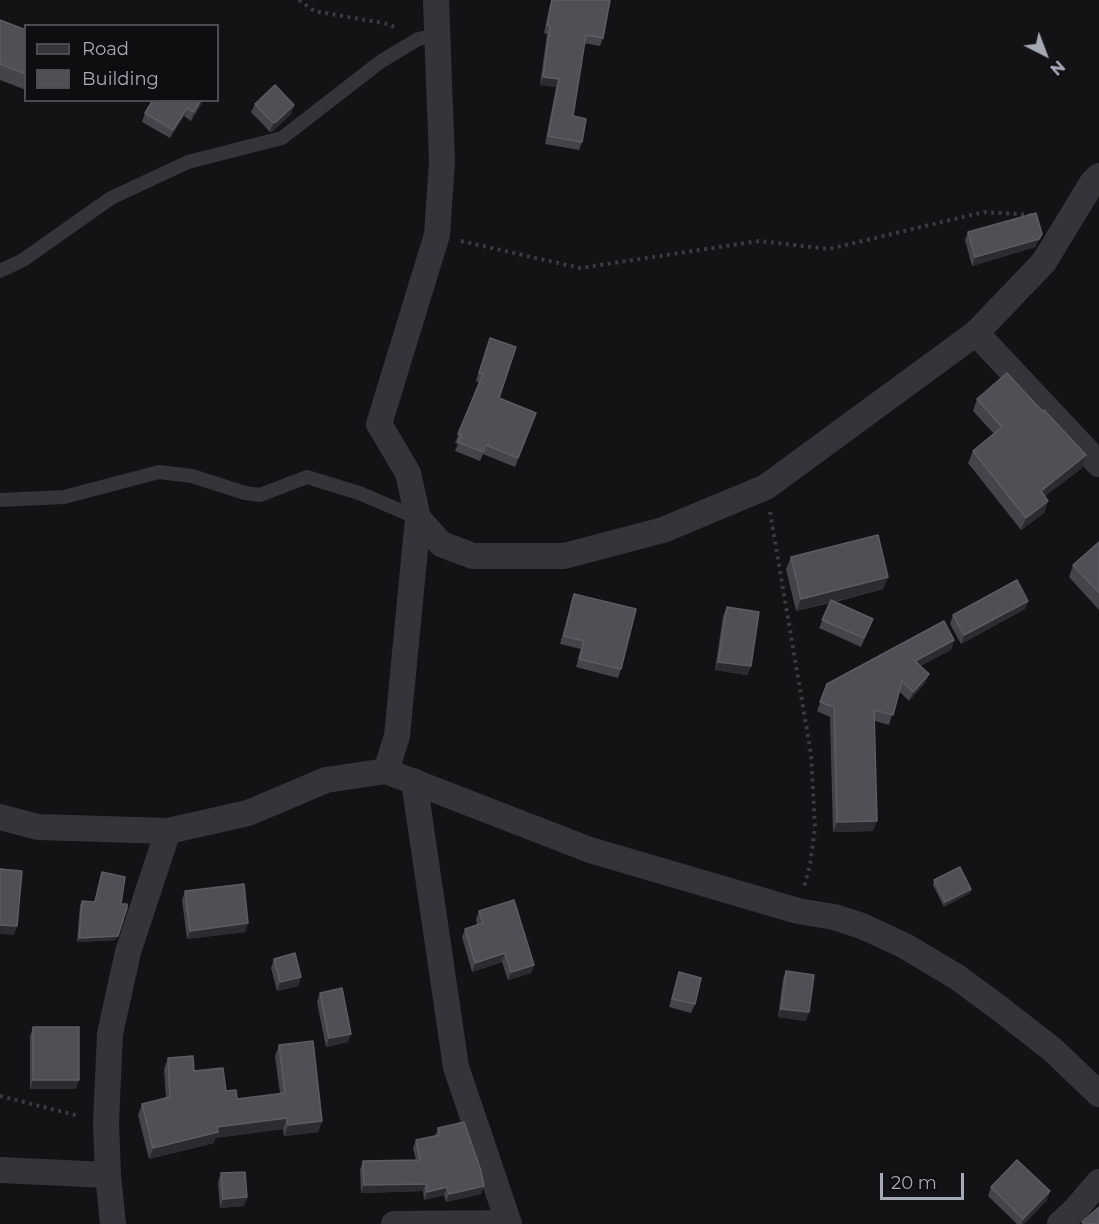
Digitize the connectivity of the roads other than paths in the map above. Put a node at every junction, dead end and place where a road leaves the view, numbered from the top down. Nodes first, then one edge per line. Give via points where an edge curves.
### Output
1 (436, 0) edge
2 (428, 37) junction
3 (1097, 183) edge
4 (0, 271) edge
5 (976, 333) junction
6 (1099, 464) edge
7 (0, 500) edge
8 (418, 518) junction
9 (386, 771) junction
10 (414, 781) junction
11 (0, 818) edge
12 (168, 831) junction
13 (1099, 1095) edge
14 (0, 1170) edge
15 (108, 1175) junction
16 (1099, 1182) edge
17 (509, 1223) edge
18 (113, 1224) edge
19 (394, 1224) edge
20 (1060, 1224) edge

1 - 2 street
2 - 4 lane via 380,62 282,138 188,162 111,198
2 - 8 street via 442,162 437,235 380,424 408,473
3 - 5 street via 1044,262
5 - 6 street
5 - 8 street via 766,487 663,530 564,556 473,556 441,544
7 - 8 lane via 64,497 159,472 192,476 245,494 260,495 307,477 359,493
8 - 9 street via 397,736
9 - 10 street
9 - 12 street via 326,780 248,813
10 - 13 street via 590,850 862,926 957,977 1053,1050
10 - 17 street via 456,1067
11 - 12 street via 38,827
12 - 15 street via 128,952 110,1035
14 - 15 street
15 - 18 street
16 - 20 street
17 - 19 street

